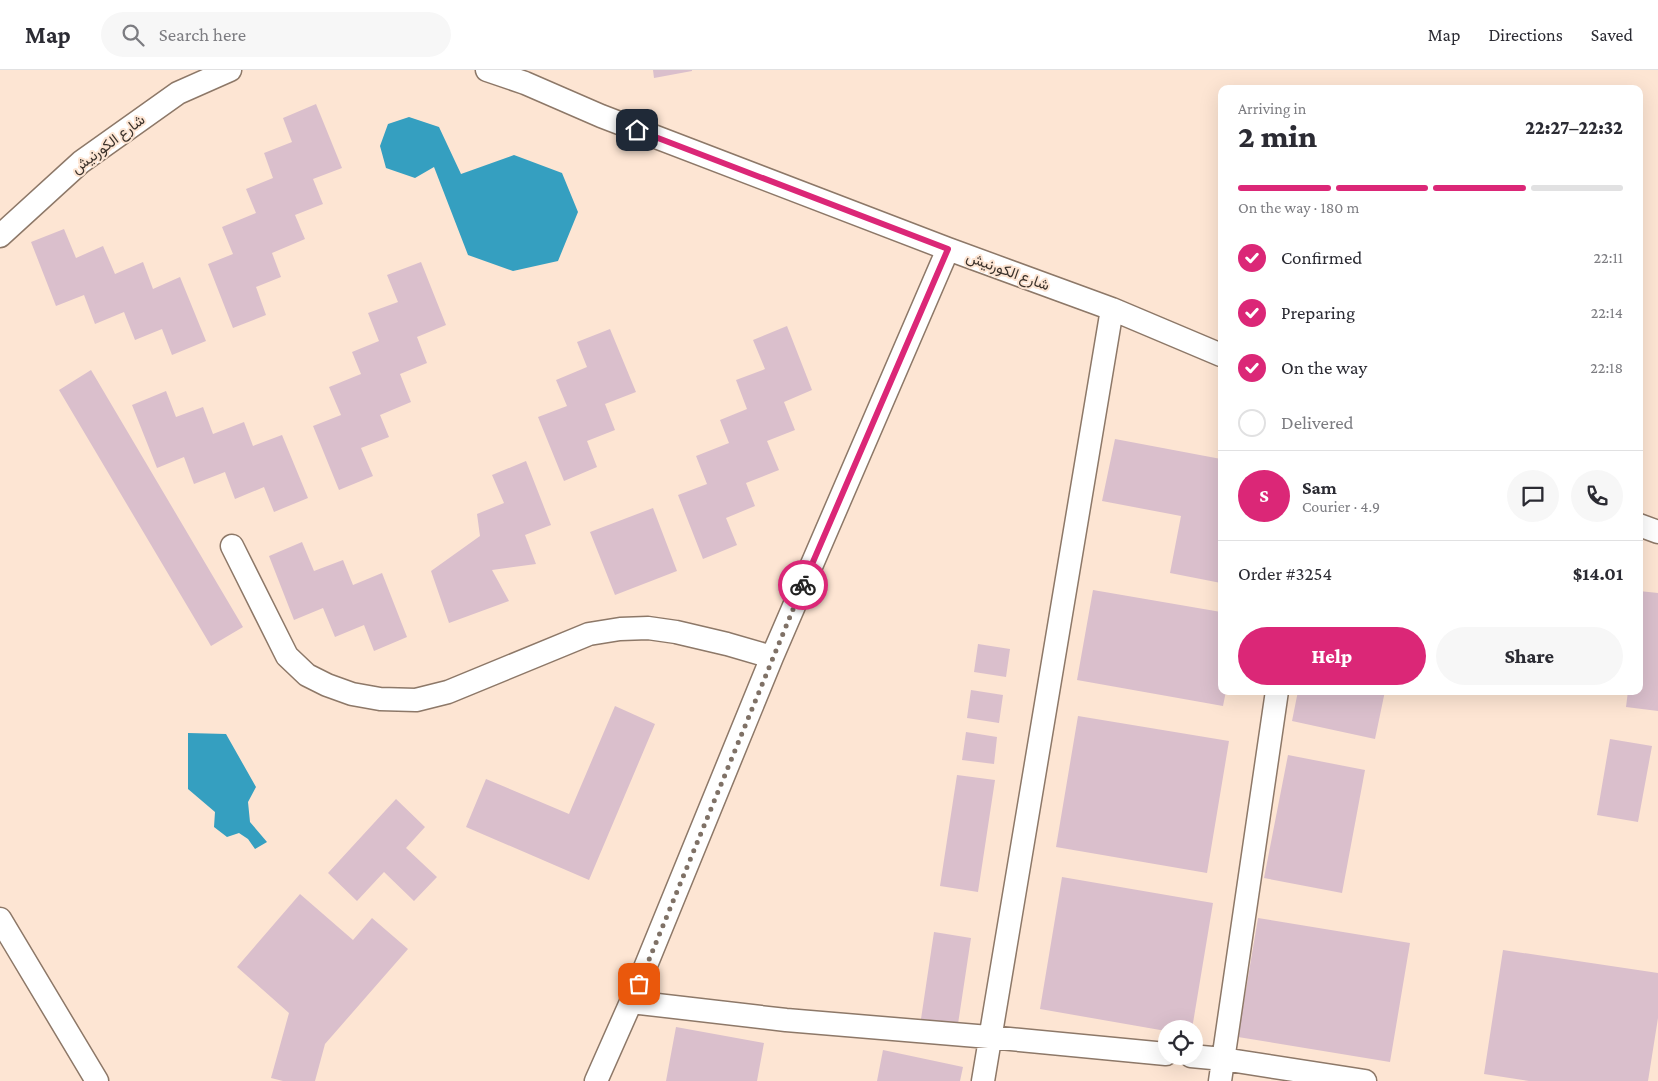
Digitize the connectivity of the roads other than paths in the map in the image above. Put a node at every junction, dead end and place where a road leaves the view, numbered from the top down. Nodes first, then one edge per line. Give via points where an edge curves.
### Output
1 (230, 70) edge
2 (486, 70) edge
3 (0, 236) edge
4 (948, 249) junction
5 (1112, 309) junction
6 (1218, 354) edge
7 (1643, 526) edge
8 (1658, 532) edge
9 (232, 546) dead end
10 (772, 657) junction
11 (1276, 695) edge
12 (0, 919) edge
13 (7, 942) edge
14 (631, 1002) junction
15 (989, 1037) junction
16 (1158, 1053) edge
17 (1203, 1057) edge
18 (1223, 1059) junction
19 (97, 1081) edge
20 (596, 1081) edge
21 (983, 1081) edge
22 (1220, 1081) edge
23 (1365, 1081) edge

1 - 3 street, شارع الكورنيش via 178,93 81,162
2 - 4 street, شارع الكورنيش
4 - 5 street, شارع الكورنيش
4 - 10 street
5 - 6 street, شارع الكورنيش
5 - 15 street
7 - 8 street
9 - 10 street via 287,656 307,675 352,694 416,700 448,692 588,634 620,629 676,632
10 - 14 street
11 - 18 street
12 - 13 street
13 - 19 street
14 - 15 street via 786,1020
14 - 20 street
15 - 16 street
15 - 21 street
17 - 18 street
18 - 22 street
18 - 23 street

